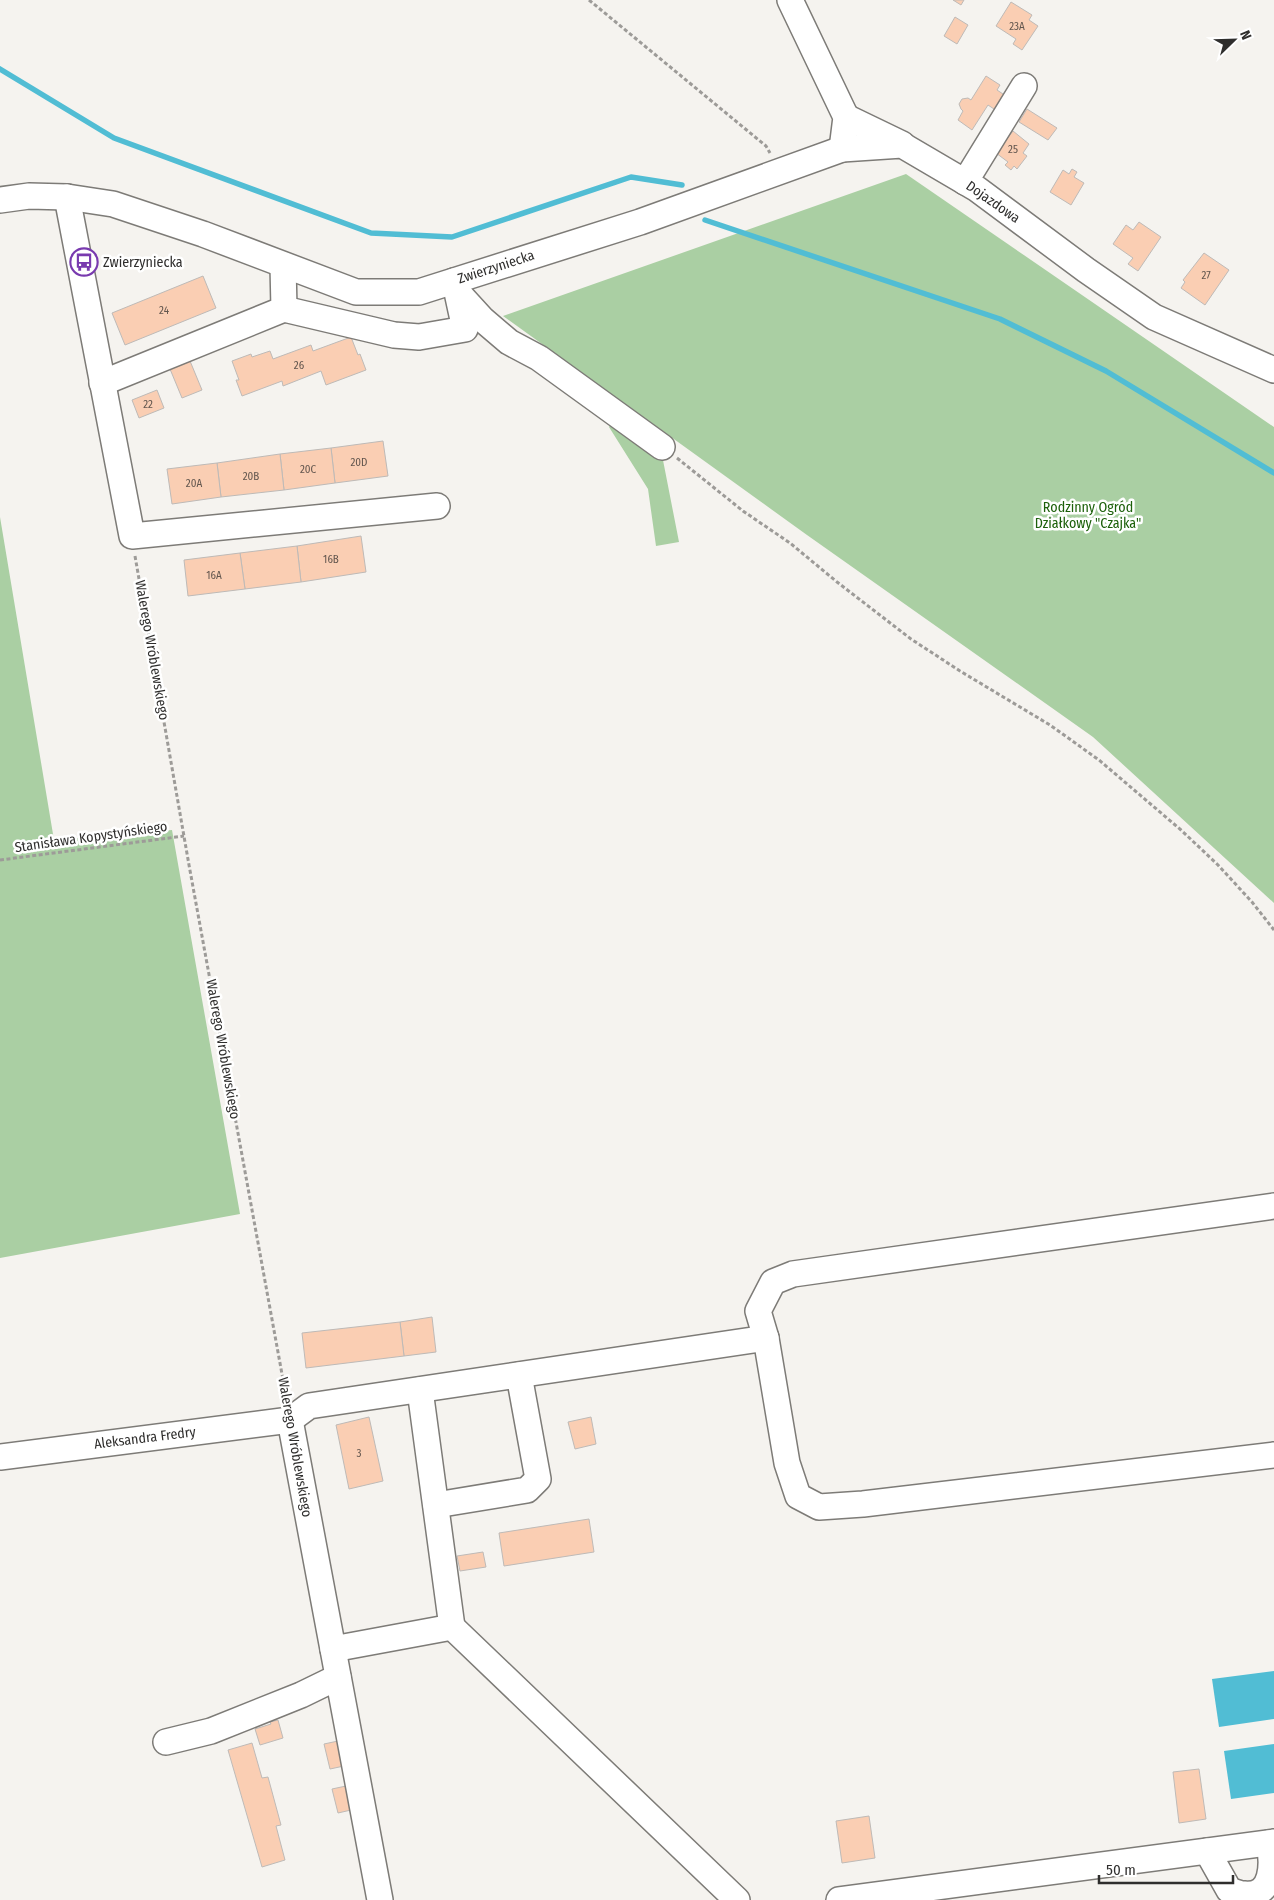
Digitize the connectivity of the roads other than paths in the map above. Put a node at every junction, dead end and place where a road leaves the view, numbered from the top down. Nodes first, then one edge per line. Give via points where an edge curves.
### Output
1 (790, 0) edge
2 (1024, 86) dead end
3 (846, 117) junction
4 (902, 145) junction
5 (842, 149) junction
6 (964, 182) junction
7 (67, 197) junction
8 (0, 200) edge
9 (283, 265) junction
10 (454, 281) junction
11 (284, 309) junction
12 (1274, 370) edge
13 (102, 383) junction
14 (662, 447) road end
15 (437, 506) dead end
16 (1274, 1206) edge
17 (766, 1338) junction
18 (519, 1375) junction
19 (420, 1390) junction
20 (290, 1420) junction
21 (1274, 1454) edge
22 (0, 1457) edge
23 (436, 1505) junction
24 (452, 1627) junction
25 (333, 1649) junction
26 (338, 1677) junction
27 (166, 1742) dead end
28 (1272, 1843) edge
29 (1207, 1851) junction
30 (729, 1896) edge
31 (380, 1900) edge
32 (839, 1900) edge

1 - 3 street
2 - 6 street
3 - 4 street, Dojazdowa
3 - 5 street
4 - 5 street
4 - 6 street, Dojazdowa
5 - 10 street, Zwierzyniecka via 640,222
6 - 12 street, Dojazdowa via 1154,317
7 - 8 street, Zwierzyniecka via 29,196
7 - 9 street, Zwierzyniecka via 112,204
7 - 13 street
9 - 10 street, Zwierzyniecka via 356,292 419,292
9 - 11 street
10 - 11 street via 465,329 419,337 394,335
10 - 14 street via 461,296 509,342 539,358
11 - 13 street
13 - 15 street via 132,536
16 - 17 street via 793,1274 773,1282 758,1311
17 - 18 street
17 - 21 street via 787,1463 798,1496 819,1506 862,1504
18 - 19 street
18 - 23 street via 538,1479 527,1490
19 - 20 street via 309,1406
19 - 23 street
20 - 22 street, Aleksandra Fredry
20 - 25 street, Walerego Wróblewskiego
23 - 24 street
24 - 25 street
24 - 30 street
25 - 26 street, Walerego Wróblewskiego
26 - 27 street via 210,1732
26 - 31 street, Walerego Wróblewskiego
28 - 29 street
28 - 29 street via 1272,1872 1267,1883 1259,1891 1245,1895 1229,1890
29 - 32 street

